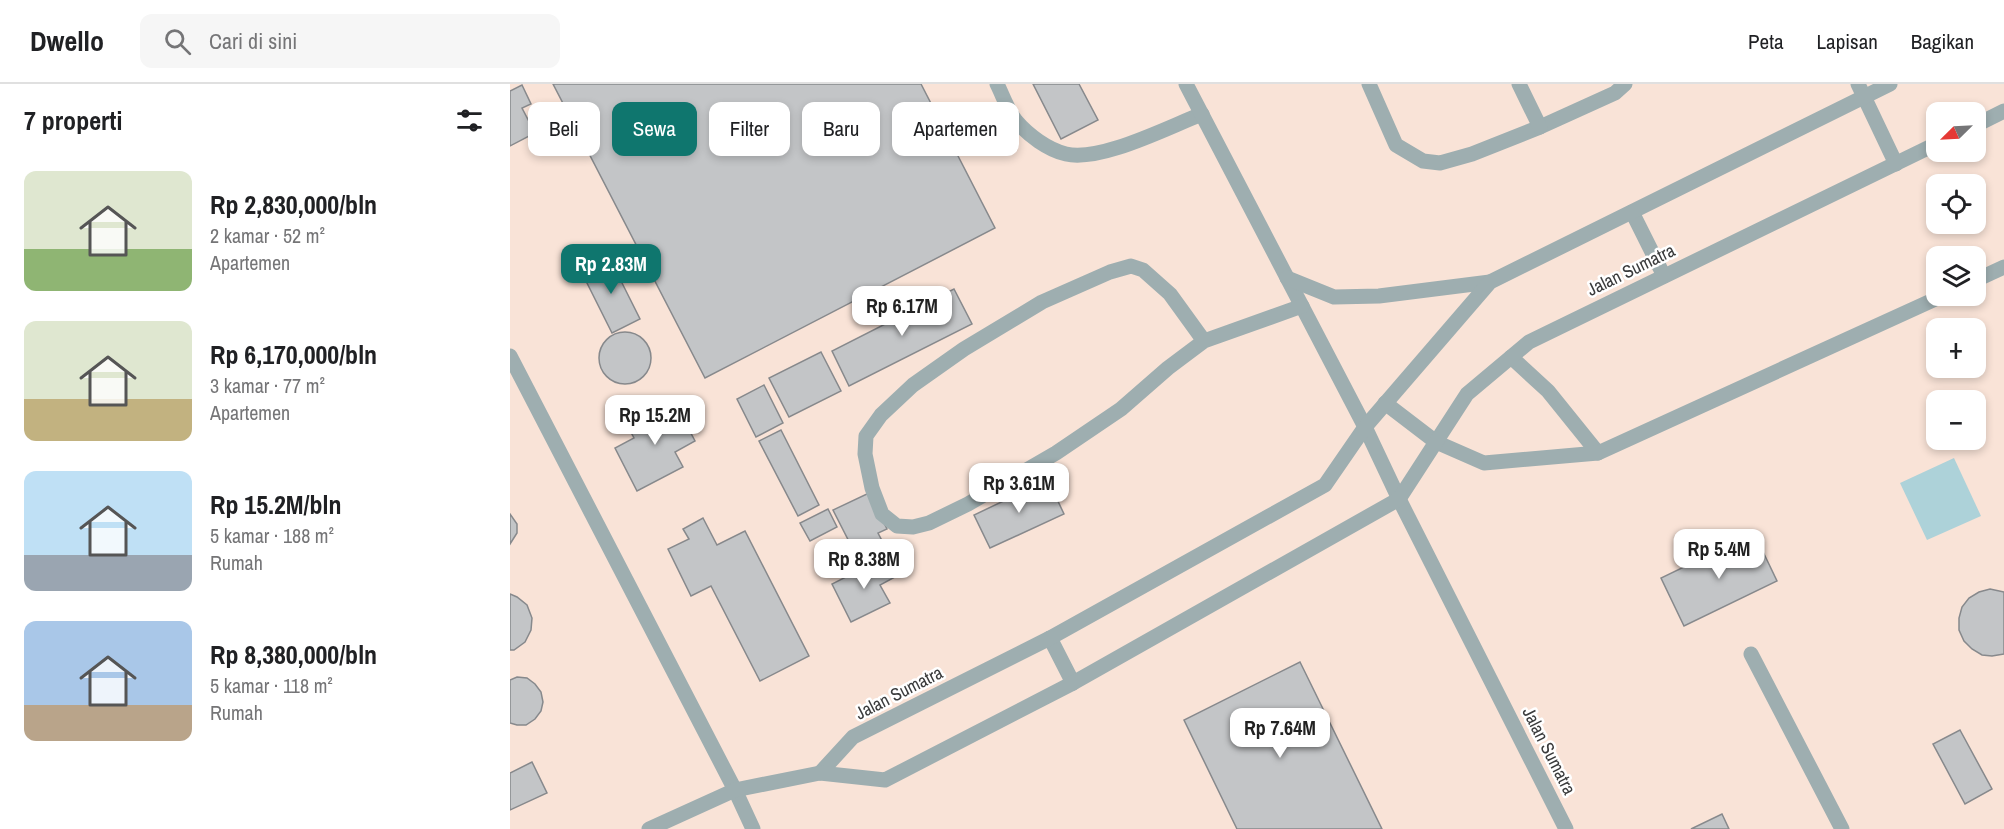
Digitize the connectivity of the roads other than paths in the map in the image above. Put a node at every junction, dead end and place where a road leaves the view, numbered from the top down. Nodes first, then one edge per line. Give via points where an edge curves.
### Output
1 (997, 84) edge
2 (1186, 84) edge
3 (1370, 84) edge
4 (1519, 84) edge
5 (1625, 84) edge
6 (1890, 84) edge
7 (1861, 90) edge
8 (2004, 111) edge
9 (1202, 114) junction
10 (1986, 120) edge
11 (1540, 127) junction
12 (1926, 149) edge
13 (1896, 164) junction
14 (1632, 212) junction
15 (2004, 267) edge
16 (1986, 275) edge
17 (1664, 276) junction
18 (1287, 278) junction
19 (1490, 282) junction
20 (1926, 303) edge
21 (1302, 306) junction
22 (1204, 341) junction
23 (510, 356) edge
24 (1511, 357) junction
25 (1385, 404) junction
26 (1365, 427) junction
27 (1436, 442) junction
28 (1598, 453) junction
29 (1398, 499) junction
30 (1050, 638) junction
31 (1751, 654) dead end
32 (1073, 683) junction
33 (820, 773) junction
34 (735, 790) junction
35 (649, 829) edge
36 (753, 829) edge
37 (1566, 829) edge
38 (1842, 829) edge

1 - 9 lane via 1015,120 1036,141 1065,154 1089,155 1114,149
2 - 9 lane, Jalan Sumatra
3 - 11 lane via 1396,145 1423,161 1440,163 1472,154
4 - 11 lane
5 - 11 lane via 1616,93
6 - 7 lane, Jalan Sumatra
7 - 13 lane
7 - 14 lane, Jalan Sumatra
8 - 10 lane
9 - 18 lane, Jalan Sumatra
12 - 13 lane, Jalan Sumatra
13 - 17 lane, Jalan Sumatra
14 - 17 lane
14 - 19 lane, Jalan Sumatra
15 - 16 lane
17 - 24 lane, Jalan Sumatra via 1528,342
18 - 19 lane, Jalan Sumatra via 1334,297 1379,296
18 - 21 lane, Jalan Sumatra
19 - 25 lane, Jalan Sumatra
20 - 28 lane
21 - 22 lane
21 - 26 lane, Jalan Sumatra
22 - 22 lane via 1121,409 1056,453 968,504 913,527 897,526 882,514 865,454 866,436 881,415 964,349 1042,302 1131,266 1143,270 1170,294
23 - 34 lane
24 - 27 lane, Jalan Sumatra via 1467,394
24 - 28 lane via 1548,391
25 - 26 lane, Jalan Sumatra
25 - 27 lane
26 - 29 lane, Jalan Sumatra
26 - 30 lane, Jalan Sumatra via 1324,485
27 - 28 lane via 1484,463
27 - 29 lane, Jalan Sumatra
29 - 32 lane, Jalan Sumatra
29 - 37 lane, Jalan Sumatra
30 - 32 lane
30 - 33 lane, Jalan Sumatra via 854,737
31 - 38 lane
32 - 33 lane, Jalan Sumatra via 885,780
33 - 34 lane
34 - 35 lane
34 - 36 lane

